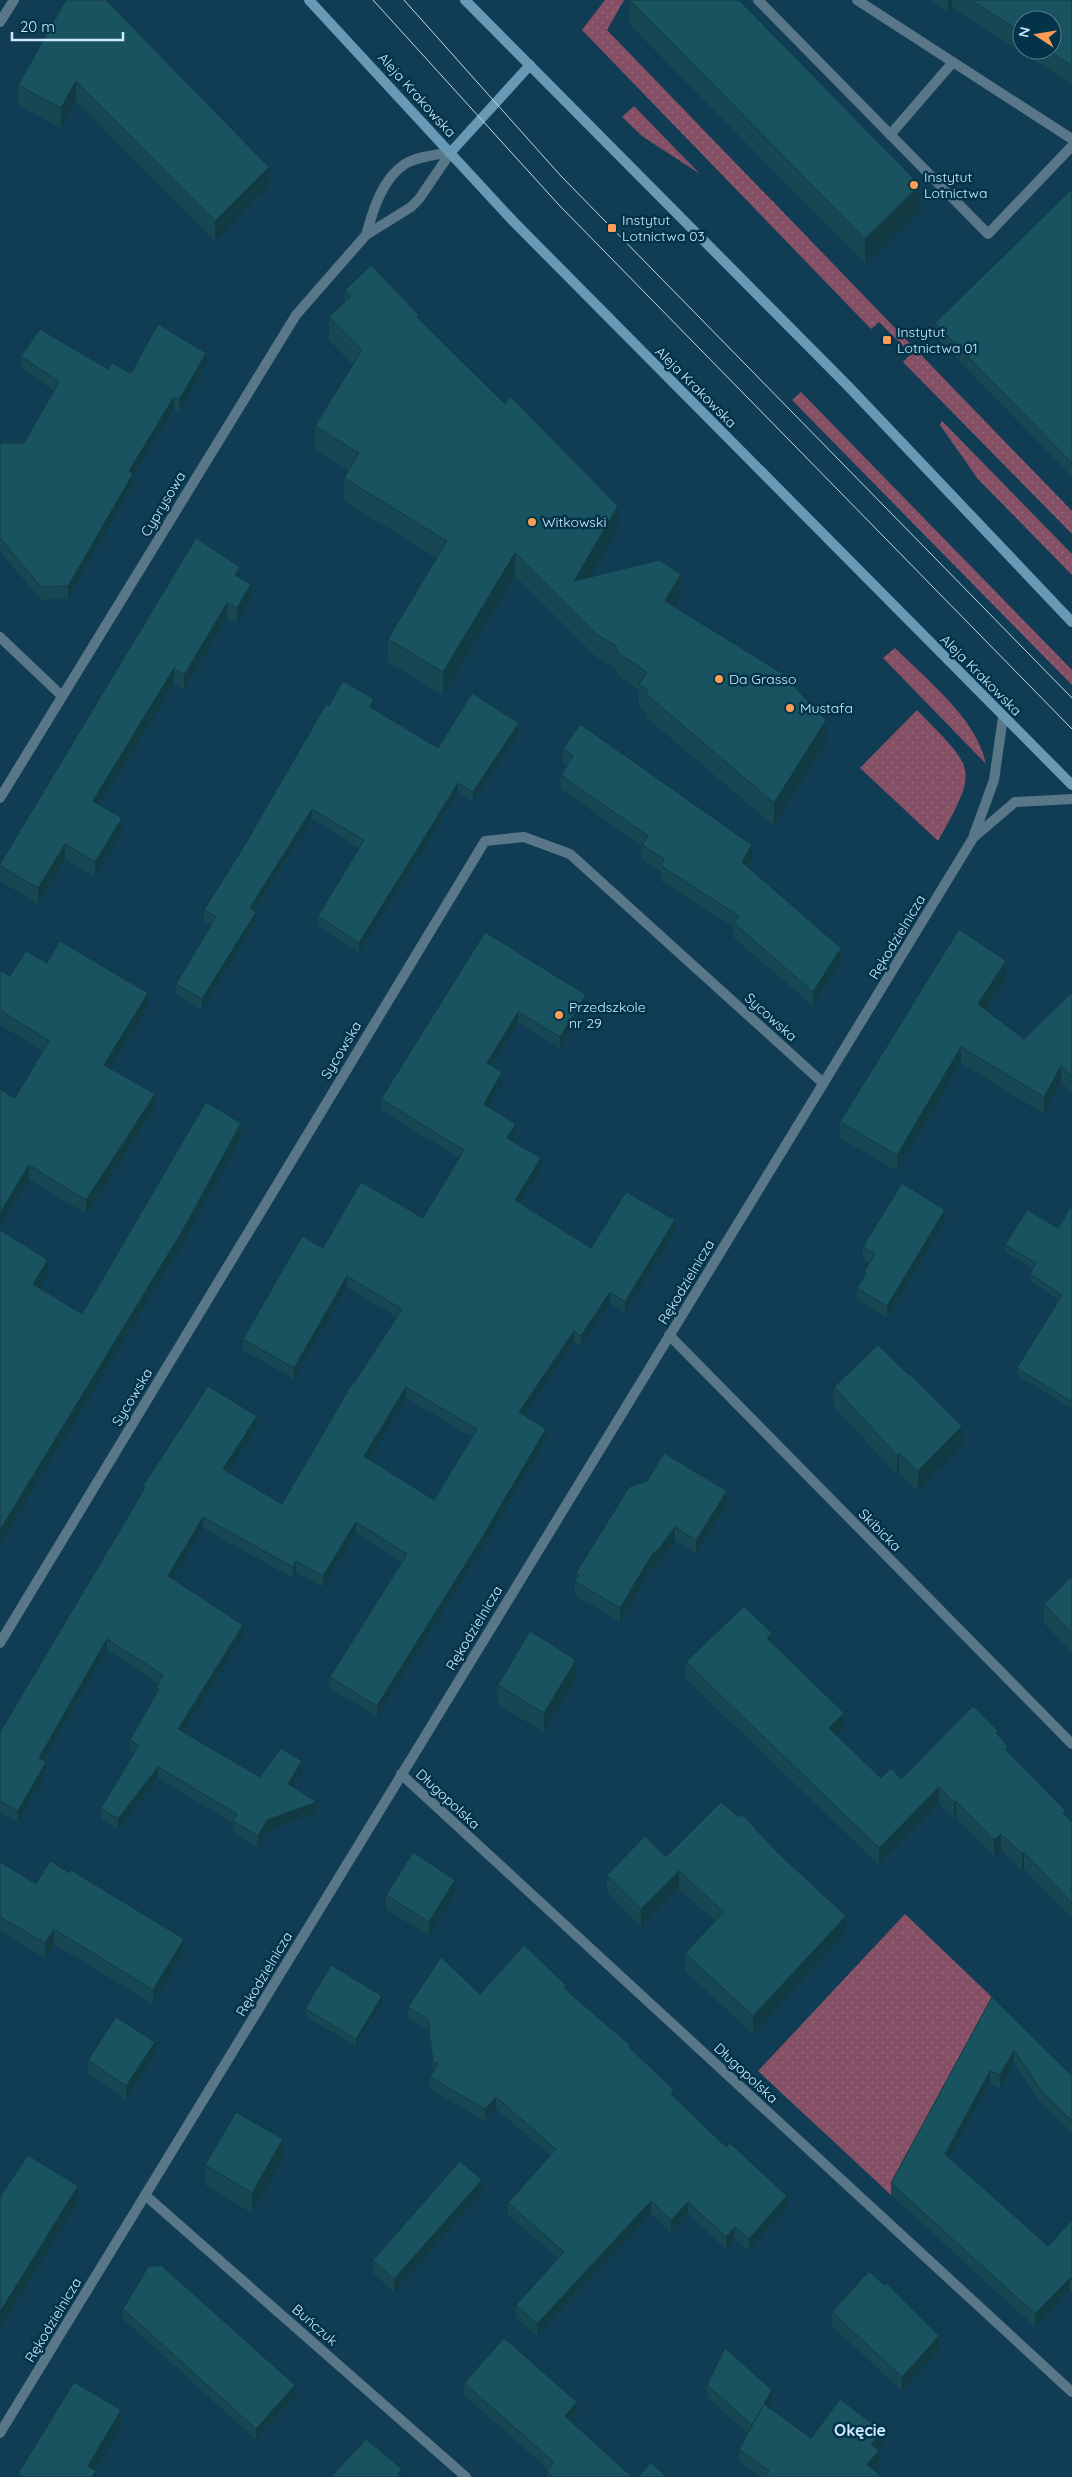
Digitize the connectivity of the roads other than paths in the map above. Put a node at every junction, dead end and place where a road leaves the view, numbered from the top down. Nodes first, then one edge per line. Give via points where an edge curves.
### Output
1 (14, 0) edge
2 (309, 0) edge
3 (465, 0) edge
4 (758, 0) edge
5 (857, 0) edge
6 (0, 22) edge
7 (953, 62) junction
8 (530, 65) junction
9 (890, 135) junction
10 (1072, 139) edge
11 (1072, 146) edge
12 (451, 152) junction
13 (366, 235) junction
14 (1072, 622) edge
15 (0, 637) edge
16 (62, 696) junction
17 (1003, 717) junction
18 (1072, 785) edge
19 (0, 798) edge
20 (1072, 799) edge
21 (973, 838) junction
22 (823, 1084) junction
23 (669, 1335) junction
24 (0, 1643) edge
25 (1072, 1744) edge
26 (401, 1774) junction
27 (145, 2195) junction
28 (1072, 2392) edge
29 (0, 2433) edge
30 (466, 2477) edge

1 - 6 street
2 - 12 main road, Aleja Krakowska
3 - 8 main road
4 - 9 street
5 - 7 street
7 - 9 street
7 - 10 street
8 - 12 main road
8 - 14 main road via 848,386
9 - 11 street via 988,234
12 - 13 street, Cyprysowa via 427,191 411,207
12 - 13 street, Cyprysowa via 405,164 381,193
12 - 17 main road, Aleja Krakowska via 520,228
13 - 16 street, Cyprysowa via 296,315
15 - 16 street
16 - 19 street, Cyprysowa
17 - 18 main road, Aleja Krakowska
17 - 21 street, Rękodzielnicza via 994,780
20 - 21 street, Rękodzielnicza via 1015,802
21 - 22 street, Rękodzielnicza
22 - 23 street, Rękodzielnicza
22 - 24 street, Sycowska via 570,854 524,837 485,840
23 - 25 street, Skibicka
23 - 26 street, Rękodzielnicza
26 - 27 street, Rękodzielnicza
26 - 28 street, Długopolska
27 - 29 street, Rękodzielnicza
27 - 30 street, Buńczuk

